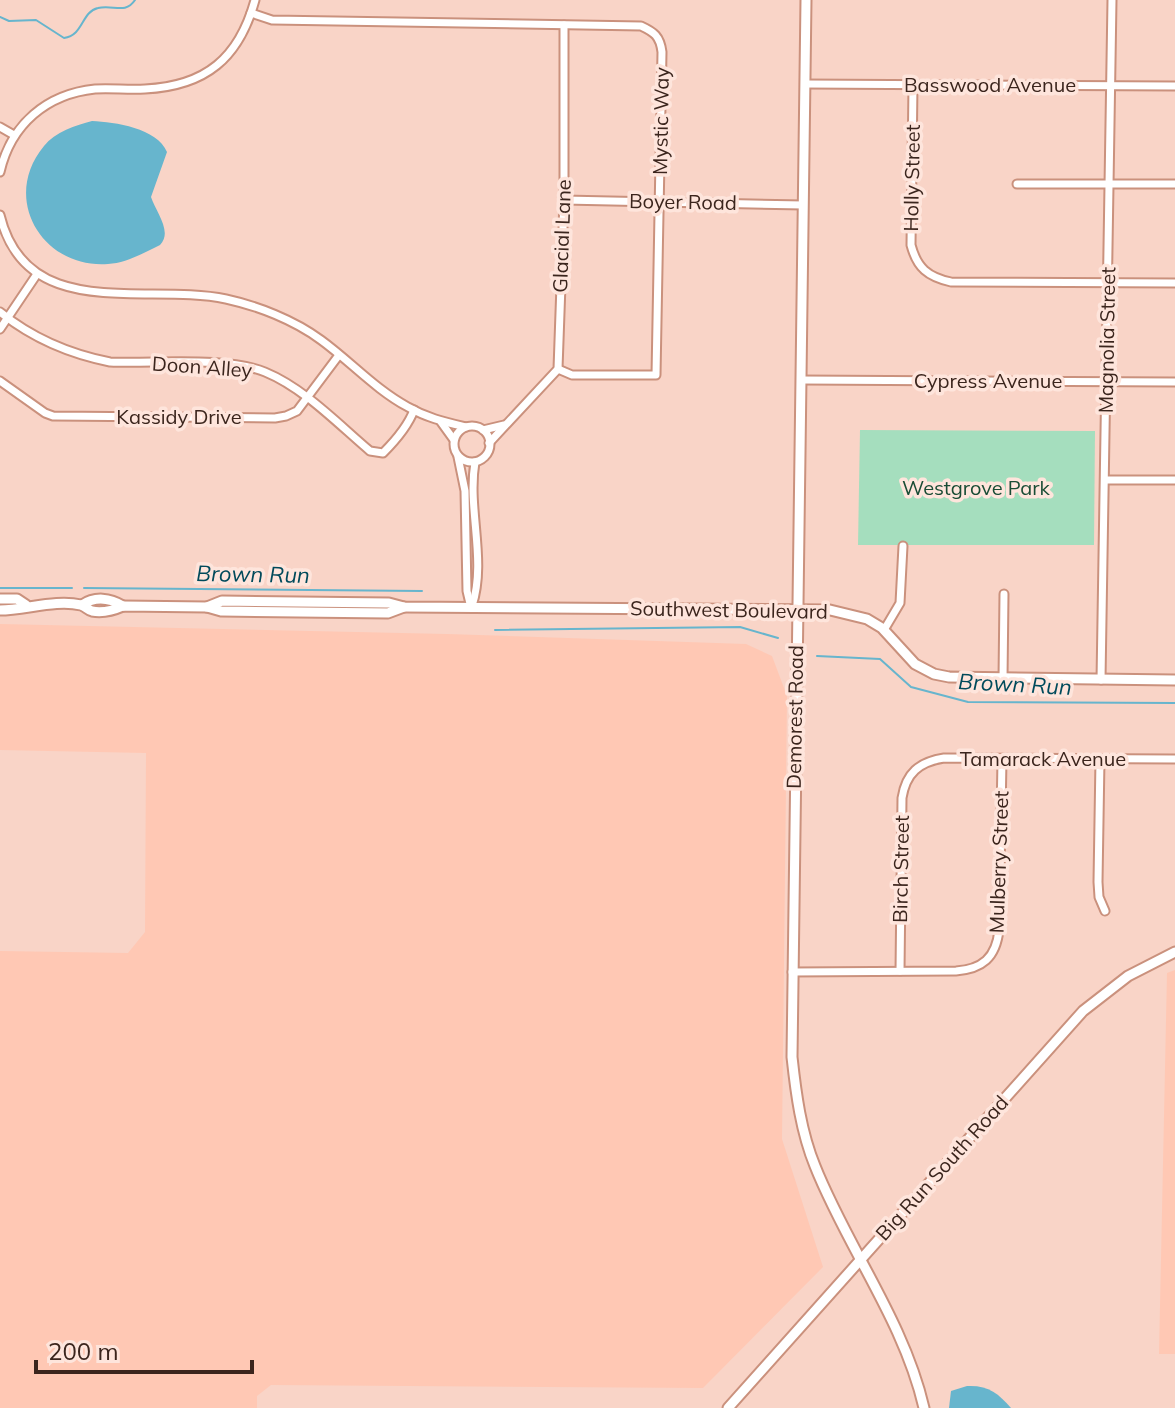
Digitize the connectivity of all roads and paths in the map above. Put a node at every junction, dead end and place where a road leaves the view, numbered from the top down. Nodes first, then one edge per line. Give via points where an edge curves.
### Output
1 (255, 0) edge
2 (806, 0) edge
3 (1112, 0) edge
4 (251, 13) junction
5 (564, 25) junction
6 (805, 84) junction
7 (913, 85) junction
8 (1110, 85) junction
9 (1175, 86) edge
10 (0, 127) edge
11 (14, 135) junction
12 (0, 172) edge
13 (1017, 184) dead end
14 (1109, 184) junction
15 (1175, 184) edge
16 (564, 200) junction
17 (659, 201) junction
18 (803, 205) junction
19 (0, 215) edge
20 (37, 274) junction
21 (1107, 283) junction
22 (1175, 283) edge
23 (0, 312) edge
24 (7, 318) junction
25 (0, 329) edge
26 (339, 355) junction
27 (558, 369) junction
28 (801, 380) junction
29 (0, 381) edge
30 (1106, 381) junction
31 (1175, 382) edge
32 (306, 398) junction
33 (414, 410) junction
34 (441, 422) junction
35 (504, 425) junction
36 (466, 427) junction
37 (483, 430) junction
38 (454, 440) junction
39 (489, 443) junction
40 (458, 457) junction
41 (475, 462) junction
42 (1105, 480) junction
43 (1175, 480) edge
44 (903, 546) dead end
45 (1004, 594) dead end
46 (0, 599) edge
47 (26, 605) junction
48 (471, 608) junction
49 (797, 609) junction
50 (0, 610) edge
51 (884, 630) junction
52 (1003, 679) junction
53 (1101, 680) junction
54 (1175, 680) edge
55 (1002, 759) junction
56 (1100, 759) junction
57 (1175, 759) edge
58 (914, 769) joint
59 (1105, 911) dead end
60 (1175, 952) edge
61 (900, 971) junction
62 (792, 972) junction
63 (860, 1258) junction
64 (728, 1408) edge
65 (924, 1408) edge

1 - 4 street
2 - 6 street, Demorest Road
3 - 8 street, Magnolia Street
4 - 5 street, Mystic Way via 272,20
4 - 11 street via 234,50 200,76 162,88 73,92 41,108
5 - 16 street, Glacial Lane
5 - 17 street, Mystic Way via 641,26 661,41
6 - 7 street, Basswood Avenue
6 - 18 street, Demorest Road
7 - 8 street, Basswood Avenue
7 - 21 street, Holly Street via 911,245 920,269 951,282
8 - 9 street, Basswood Avenue
8 - 14 street, Magnolia Street
10 - 11 street
11 - 12 street
13 - 14 street
14 - 15 street
14 - 21 street, Magnolia Street
16 - 17 street, Boyer Road
16 - 27 street, Glacial Lane
17 - 18 street, Boyer Road
17 - 27 street, Mystic Way via 656,375 572,375
18 - 28 street, Demorest Road
19 - 20 street via 24,262
20 - 24 street
20 - 26 street via 89,292 225,298 287,320
21 - 22 street
21 - 30 street, Magnolia Street
23 - 24 street, Doon Alley
24 - 25 street
24 - 32 street, Doon Alley via 46,342 95,359 240,365 263,371
26 - 32 street, Kassidy Drive
26 - 33 street
27 - 35 street
28 - 30 street, Cypress Avenue
28 - 49 street, Demorest Road
29 - 32 street, Kassidy Drive via 53,416 275,418 297,411
30 - 31 street, Cypress Avenue
30 - 42 street, Magnolia Street
32 - 33 street, Doon Alley via 377,453 389,447
33 - 34 street
34 - 36 street
34 - 38 street
35 - 37 street
35 - 39 street
36 - 37 street
36 - 38 street
37 - 39 street
38 - 40 street
39 - 41 street via 485,457
40 - 41 street
40 - 48 street via 465,491
41 - 48 street via 477,591
42 - 43 street
42 - 53 street, Magnolia Street
44 - 51 street via 900,603
45 - 52 street
46 - 47 street, Southwest Boulevard
47 - 48 street, Southwest Boulevard via 82,605 91,611 123,606 373,613 404,607
47 - 50 street, Southwest Boulevard
48 - 49 street, Southwest Boulevard
49 - 51 street, Southwest Boulevard via 851,613
49 - 62 street, Demorest Road
51 - 52 street, Southwest Boulevard via 904,655 934,674
52 - 53 street, Southwest Boulevard
53 - 54 street, Southwest Boulevard
55 - 56 street, Tamarack Avenue
55 - 58 street, Tamarack Avenue via 944,758
55 - 61 street, Mulberry Street via 996,948 972,970
56 - 57 street, Tamarack Avenue
56 - 59 street via 1098,882
58 - 61 street, Birch Street via 902,798
60 - 63 street, Big Run South Road via 1121,980 1083,1011
61 - 62 street
62 - 63 street, Demorest Road via 790,1037 802,1123 815,1166
63 - 64 street, Big Run South Road
63 - 65 street, Demorest Road via 902,1343

